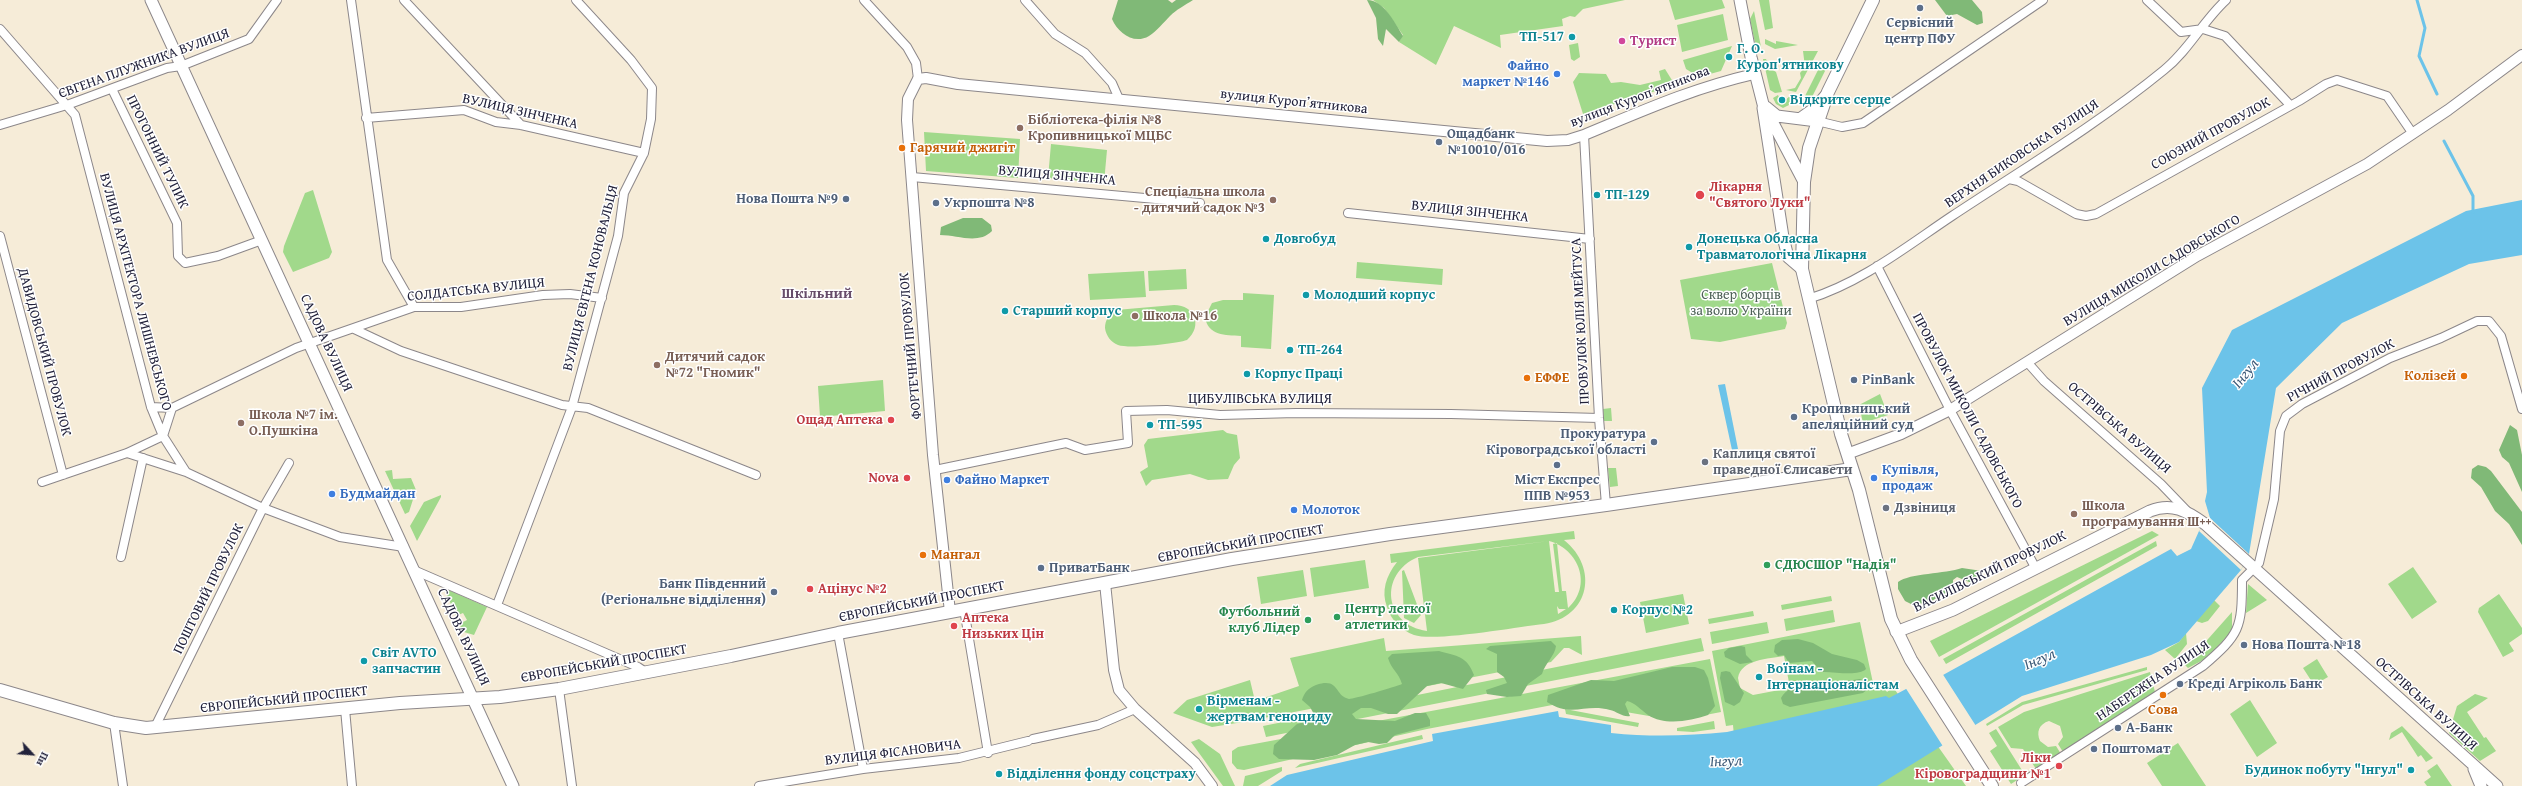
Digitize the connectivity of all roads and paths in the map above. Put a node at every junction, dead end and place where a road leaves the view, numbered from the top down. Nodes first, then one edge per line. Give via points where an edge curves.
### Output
1 (151, 0) edge
2 (277, 0) edge
3 (351, 0) edge
4 (404, 0) edge
5 (576, 0) edge
6 (864, 0) edge
7 (1025, 0) edge
8 (1740, 0) edge
9 (1873, 0) edge
10 (2043, 0) edge
11 (2147, 0) edge
12 (2226, 0) edge
13 (0, 29) edge
14 (2203, 29) junction
15 (2522, 56) edge
16 (181, 66) junction
17 (1754, 74) junction
18 (918, 79) junction
19 (112, 89) junction
20 (1828, 92) junction
21 (1119, 98) junction
22 (1763, 104) junction
23 (67, 105) junction
24 (2290, 105) junction
25 (366, 118) junction
26 (1801, 118) junction
27 (1817, 121) junction
28 (0, 125) edge
29 (521, 126) junction
30 (2413, 134) junction
31 (1584, 135) junction
32 (644, 153) junction
33 (912, 176) junction
34 (2009, 179) junction
35 (1804, 182) junction
36 (1200, 203) dead end
37 (1348, 213) dead end
38 (0, 236) edge
39 (1590, 239) junction
40 (262, 240) junction
41 (1877, 266) junction
42 (1802, 269) junction
43 (602, 298) junction
44 (1808, 299) junction
45 (414, 307) junction
46 (354, 329) junction
47 (310, 343) junction
48 (2028, 363) junction
49 (151, 407) junction
50 (572, 407) junction
51 (172, 408) junction
52 (2522, 409) edge
53 (1950, 410) junction
54 (1599, 418) junction
55 (164, 436) junction
56 (127, 453) junction
57 (1847, 454) junction
58 (143, 458) junction
59 (289, 463) dead end
60 (1852, 469) junction
61 (935, 470) junction
62 (186, 472) junction
63 (63, 475) junction
64 (756, 475) dead end
65 (42, 482) dead end
66 (1606, 505) junction
67 (263, 508) junction
68 (2191, 514) junction
69 (2205, 524) joint
70 (404, 546) junction
71 (121, 557) dead end
72 (2250, 565) junction
73 (2035, 567) junction
74 (416, 571) junction
75 (1105, 583) junction
76 (497, 605) junction
77 (964, 609) junction
78 (950, 612) junction
79 (1896, 632) junction
80 (838, 633) junction
81 (647, 673) junction
82 (559, 689) junction
83 (0, 690) edge
84 (474, 698) junction
85 (345, 709) junction
86 (1135, 709) junction
87 (114, 723) junction
88 (155, 727) junction
89 (988, 753) junction
90 (2473, 766) junction
91 (863, 769) junction
92 (2020, 782) dead end
93 (123, 786) edge
94 (352, 786) edge
95 (513, 786) edge
96 (572, 786) edge
97 (759, 786) edge
98 (1212, 786) edge
99 (1992, 786) edge
100 (2480, 786) edge
101 (2497, 786) edge

1 - 16 main road, САДОВА ВУЛИЦЯ
2 - 16 street, ЄВГЕНА ПЛУЖНИКА ВУЛИЦЯ via 249,40
3 - 25 street
4 - 29 street
5 - 32 street, ВУЛИЦЯ ЄВГЕНА КОНОВАЛЬЦЯ via 631,60 652,88 651,119
6 - 18 street via 907,47 916,63
7 - 21 street via 1055,34 1085,54 1112,83
8 - 17 main road
9 - 20 main road
10 - 27 street via 1863,123 1842,128
11 - 14 street via 2181,32
12 - 14 street, ВЕРХНЯ БИКОВСЬКА ВУЛИЦЯ via 2211,14
13 - 23 street, ВУЛИЦЯ АРХІТЕКТОРА ЛИШНЕВСЬКОГО
14 - 24 street via 2225,36
14 - 34 street, ВЕРХНЯ БИКОВСЬКА ВУЛИЦЯ via 2165,69 2112,109
15 - 30 street, ВУЛИЦЯ МИКОЛИ САДОВСЬКОГО
16 - 19 street, ЄВГЕНА ПЛУЖНИКА ВУЛИЦЯ via 167,68
16 - 40 main road, САДОВА ВУЛИЦЯ
17 - 22 main road
17 - 31 street, вулиця Куропʼятникова via 1720,81 1683,93
18 - 21 street, вулиця Куропʼятникова
18 - 33 street, ФОРТЕЧНИЙ ПРОВУЛОК via 908,99
19 - 23 street, ЄВГЕНА ПЛУЖНИКА ВУЛИЦЯ
19 - 40 street, ПРОГОННИЙ ТУПИК via 176,223 178,256 185,263 218,256
20 - 26 main road via 1815,108
20 - 27 main road
21 - 31 street, вулиця Куропʼятникова via 1547,141 1568,140
22 - 26 main road via 1777,116
22 - 35 main road
22 - 42 main road via 1783,237 1788,257
23 - 28 street, ЄВГЕНА ПЛУЖНИКА ВУЛИЦЯ
23 - 49 street, ВУЛИЦЯ АРХІТЕКТОРА ЛИШНЕВСЬКОГО via 74,115
24 - 30 street, СОЮЗНИЙ ПРОВУЛОК via 2336,80 2387,96
24 - 34 street, СОЮЗНИЙ ПРОВУЛОК via 2096,214 2076,214 2018,181
25 - 29 street, ВУЛИЦЯ ЗІНЧЕНКА via 464,110 496,122
25 - 45 street via 387,260
26 - 27 main road
27 - 35 main road via 1809,148
29 - 32 street, ВУЛИЦЯ ЗІНЧЕНКА
30 - 48 street, ВУЛИЦЯ МИКОЛИ САДОВСЬКОГО via 2367,164 2197,256
31 - 39 street, ПРОВУЛОК ЮЛІЯ МЕЙТУСА
32 - 43 street, ВУЛИЦЯ ЄВГЕНА КОНОВАЛЬЦЯ via 624,193 618,236
33 - 36 street, ВУЛИЦЯ ЗІНЧЕНКА
33 - 61 street, ФОРТЕЧНИЙ ПРОВУЛОК
34 - 41 street, ВЕРХНЯ БИКОВСЬКА ВУЛИЦЯ
35 - 42 main road
37 - 39 street, ВУЛИЦЯ ЗІНЧЕНКА
38 - 63 street, ДАВИДОВСЬКИЙ ПРОВУЛОК
39 - 54 street, ПРОВУЛОК ЮЛІЯ МЕЙТУСА
40 - 47 main road, САДОВА ВУЛИЦЯ
41 - 44 street, ВЕРХНЯ БИКОВСЬКА ВУЛИЦЯ via 1826,294
41 - 53 street, ПРОВУЛОК МИКОЛИ САДОВСЬКОГО
42 - 44 main road
43 - 45 street, СОЛДАТСЬКА ВУЛИЦЯ via 570,294 549,295 461,307
43 - 50 street, ВУЛИЦЯ ЄВГЕНА КОНОВАЛЬЦЯ
44 - 57 main road
45 - 46 street, СОЛДАТСЬКА ВУЛИЦЯ
46 - 47 street, СОЛДАТСЬКА ВУЛИЦЯ
46 - 50 street via 401,351
47 - 51 street, СОЛДАТСЬКА ВУЛИЦЯ
47 - 70 main road, САДОВА ВУЛИЦЯ
48 - 53 street, ВУЛИЦЯ МИКОЛИ САДОВСЬКОГО
48 - 68 street, ОСТРІВСЬКА ВУЛИЦЯ via 2044,382 2161,484
49 - 51 street
49 - 55 street, ВУЛИЦЯ АРХІТЕКТОРА ЛИШНЕВСЬКОГО
50 - 64 street via 588,408
50 - 76 street, ВУЛИЦЯ ЄВГЕНА КОНОВАЛЬЦЯ
51 - 55 street
52 - 72 street, РІЧНИЙ ПРОВУЛОК via 2501,336 2489,321 2477,321 2390,358 2302,404 2286,416 2280,431 2274,498 2259,563
53 - 57 street, ВУЛИЦЯ МИКОЛИ САДОВСЬКОГО via 1901,434
53 - 73 street, ПРОВУЛОК МИКОЛИ САДОВСЬКОГО
54 - 61 street, ЦИБУЛІВСЬКА ВУЛИЦЯ via 1296,413 1220,415 1167,410 1126,411 1128,443 1085,450 1066,443
54 - 66 street, ПРОВУЛОК ЮЛІЯ МЕЙТУСА
55 - 56 street
55 - 62 street, ВУЛИЦЯ АРХІТЕКТОРА ЛИШНЕВСЬКОГО
56 - 58 street
56 - 63 street
57 - 60 main road
58 - 62 street
58 - 71 street
59 - 67 street, ПОШТОВИЙ ПРОВУЛОК
60 - 66 main road, ЄВРОПЕЙСЬКИЙ ПРОСПЕКТ
60 - 79 main road via 1886,604
61 - 78 street, ФОРТЕЧНИЙ ПРОВУЛОК
62 - 67 street
63 - 65 street
66 - 75 main road, ЄВРОПЕЙСЬКИЙ ПРОСПЕКТ via 1390,534
67 - 70 street via 340,537
67 - 88 street, ПОШТОВИЙ ПРОВУЛОК
68 - 69 main road, ВАСИЛІВСЬКИЙ ПРОВУЛОК
68 - 73 main road, ВАСИЛІВСЬКИЙ ПРОВУЛОК via 2171,507 2156,508
69 - 72 main road, ОСТРІВСЬКА ВУЛИЦЯ
70 - 74 main road, САДОВА ВУЛИЦЯ
72 - 90 main road, ОСТРІВСЬКА ВУЛИЦЯ
72 - 92 street, НАБЕРЕЖНА ВУЛИЦЯ via 2242,580 2242,616 2232,638 2222,650 2203,666
73 - 79 main road, ВАСИЛІВСЬКИЙ ПРОВУЛОК via 1953,610
74 - 76 street
74 - 84 main road, САДОВА ВУЛИЦЯ
75 - 77 main road, ЄВРОПЕЙСЬКИЙ ПРОСПЕКТ
75 - 86 street via 1117,685
76 - 81 street
77 - 78 main road, ЄВРОПЕЙСЬКИЙ ПРОСПЕКТ
77 - 89 street
78 - 80 main road, ЄВРОПЕЙСЬКИЙ ПРОСПЕКТ
79 - 99 main road via 1911,660
80 - 81 main road, ЄВРОПЕЙСЬКИЙ ПРОСПЕКТ
80 - 91 street
81 - 82 main road, ЄВРОПЕЙСЬКИЙ ПРОСПЕКТ
82 - 84 main road, ЄВРОПЕЙСЬКИЙ ПРОСПЕКТ
82 - 96 street
83 - 87 main road, ЄВРОПЕЙСЬКИЙ ПРОСПЕКТ
84 - 85 main road, ЄВРОПЕЙСЬКИЙ ПРОСПЕКТ
84 - 95 main road, САДОВА ВУЛИЦЯ
85 - 88 main road, ЄВРОПЕЙСЬКИЙ ПРОСПЕКТ
85 - 94 street
86 - 89 street, ВУЛИЦЯ ФІСАНОВИЧА via 1098,724
86 - 98 street via 1182,750
87 - 88 main road, ЄВРОПЕЙСЬКИЙ ПРОСПЕКТ via 129,727
87 - 93 street
89 - 91 street, ВУЛИЦЯ ФІСАНОВИЧА
90 - 100 main road
90 - 101 main road, ОСТРІВСЬКА ВУЛИЦЯ
91 - 97 street, ВУЛИЦЯ ФІСАНОВИЧА

